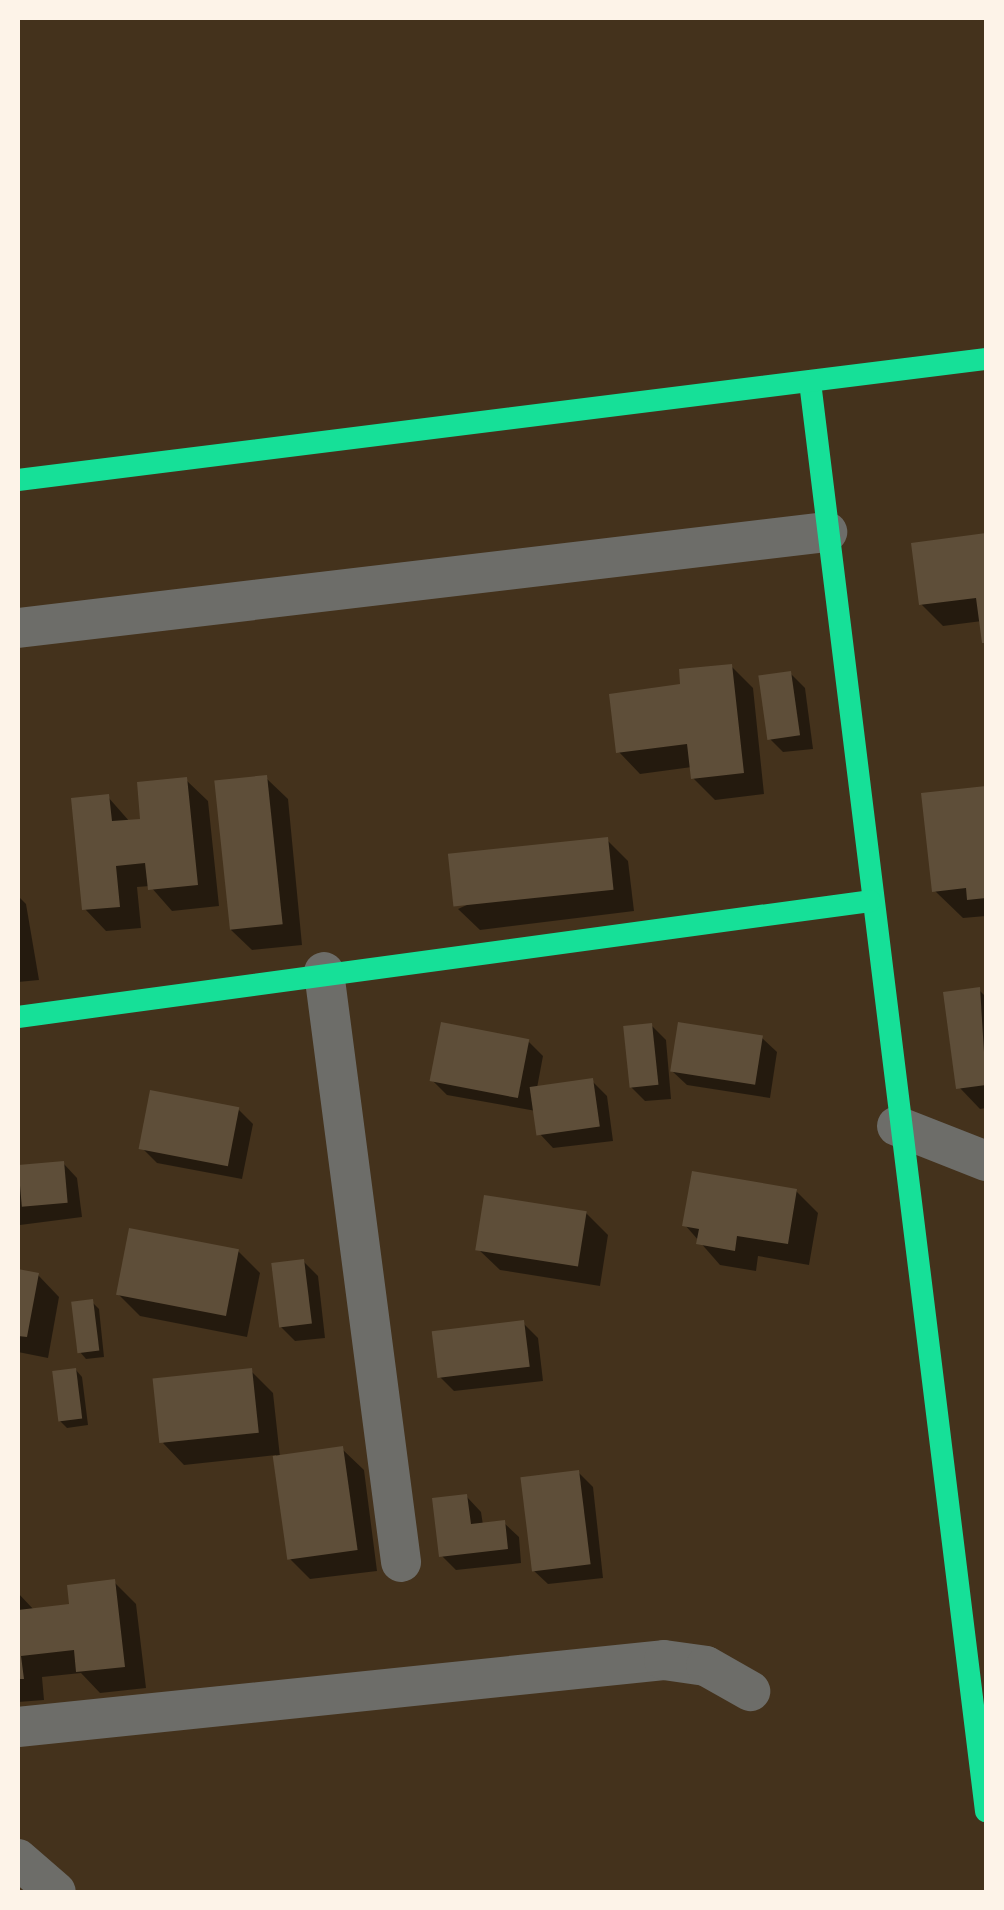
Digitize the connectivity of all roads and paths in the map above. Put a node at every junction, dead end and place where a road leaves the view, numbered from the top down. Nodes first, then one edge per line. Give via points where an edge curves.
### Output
1 (986, 359) edge
2 (810, 382) junction
3 (18, 480) edge
4 (827, 532) junction
5 (18, 628) edge
6 (870, 901) junction
7 (324, 972) junction
8 (18, 1017) edge
9 (897, 1126) junction
10 (986, 1161) edge
11 (400, 1562) dead end
12 (750, 1691) dead end
13 (18, 1727) edge
14 (986, 1811) edge
15 (18, 1859) edge
16 (56, 1892) edge

1 - 2 street
2 - 3 street
2 - 4 street
4 - 5 street
4 - 6 street
6 - 7 street
6 - 9 street
7 - 8 street
7 - 11 street
9 - 10 street
9 - 14 street
12 - 13 street via 706,1666 664,1660
15 - 16 street

